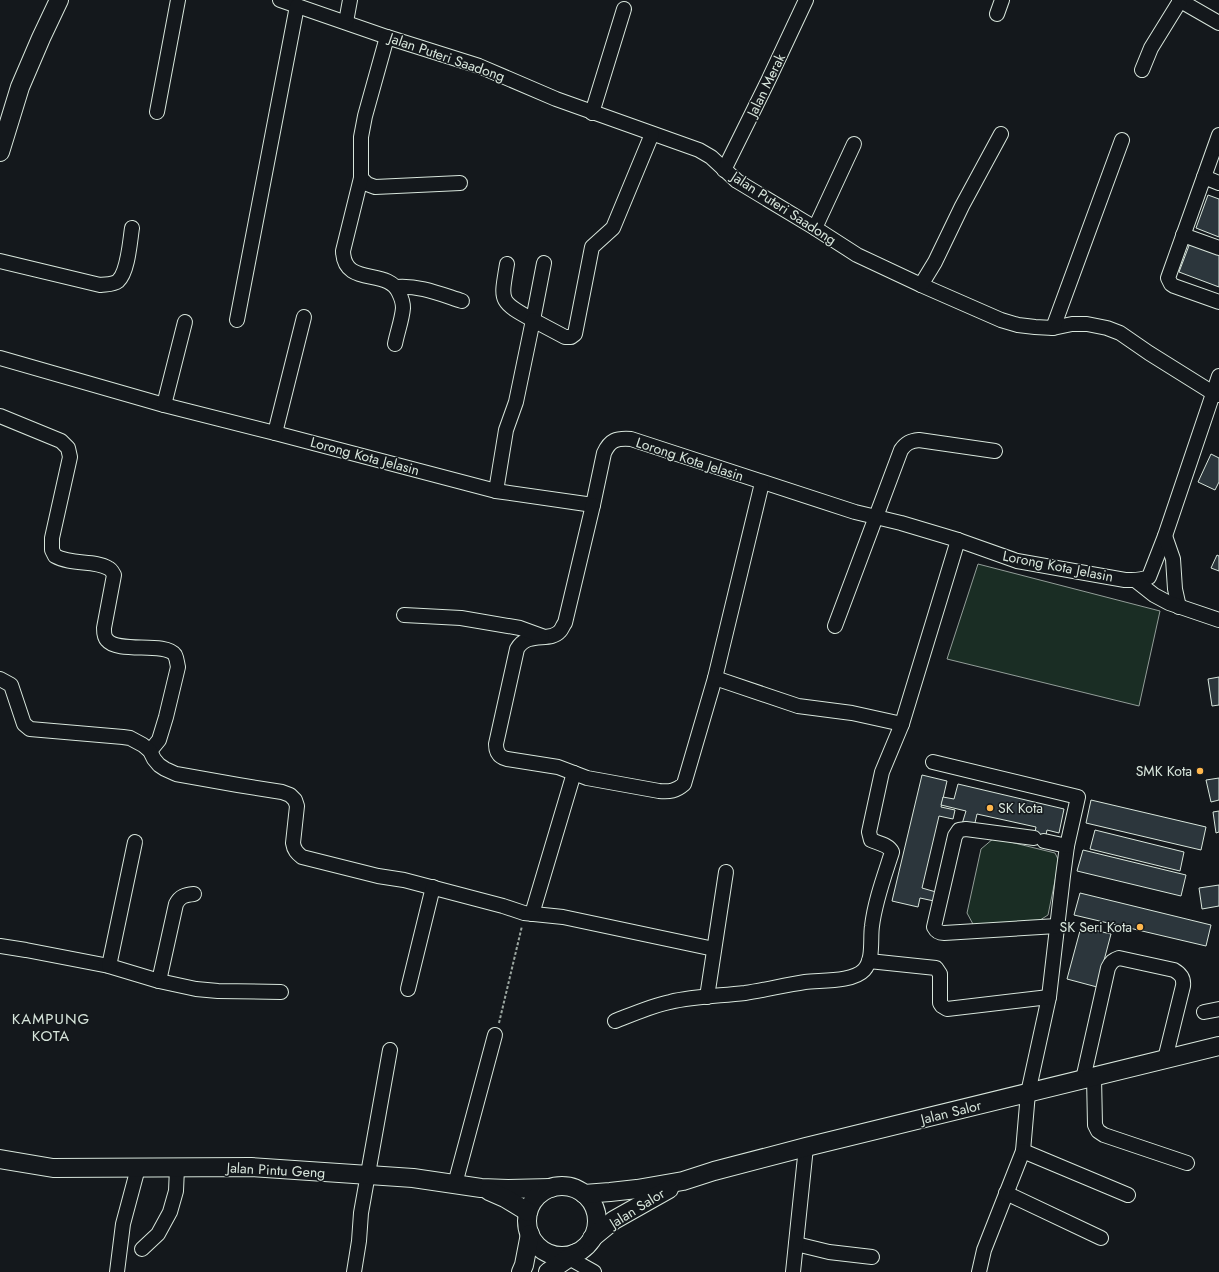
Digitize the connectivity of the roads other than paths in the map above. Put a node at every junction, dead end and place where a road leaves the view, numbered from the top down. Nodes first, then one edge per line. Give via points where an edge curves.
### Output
1 (59, 0) edge
2 (178, 0) edge
3 (280, 0) edge
4 (350, 0) edge
5 (806, 0) edge
6 (1002, 0) edge
7 (1180, 0) edge
8 (297, 6) junction
9 (624, 9) dead end
10 (997, 14) dead end
11 (346, 22) junction
12 (1219, 23) edge
13 (387, 36) junction
14 (1142, 70) dead end
15 (157, 112) dead end
16 (592, 113) junction
17 (3, 132) edge
18 (652, 134) junction
19 (1001, 134) dead end
20 (1219, 135) edge
21 (1122, 140) dead end
22 (854, 144) dead end
23 (0, 152) edge
24 (724, 170) junction
25 (1204, 177) junction
26 (361, 178) junction
27 (1219, 183) edge
28 (460, 184) dead end
29 (132, 228) dead end
30 (815, 228) junction
31 (1183, 235) junction
32 (1219, 248) edge
33 (0, 261) edge
34 (544, 263) dead end
35 (507, 264) dead end
36 (921, 285) junction
37 (396, 287) junction
38 (462, 301) dead end
39 (1219, 302) edge
40 (304, 317) dead end
41 (237, 320) dead end
42 (533, 320) junction
43 (185, 322) dead end
44 (1053, 328) junction
45 (395, 344) dead end
46 (0, 358) edge
47 (1219, 376) edge
48 (1216, 394) edge
49 (164, 405) junction
50 (0, 416) edge
51 (275, 433) junction
52 (995, 451) dead end
53 (762, 483) junction
54 (496, 491) junction
55 (593, 505) junction
56 (876, 517) junction
57 (1165, 536) junction
58 (958, 540) junction
59 (1135, 580) junction
60 (1180, 607) junction
61 (404, 615) dead end
62 (1219, 620) edge
63 (835, 626) dead end
64 (543, 637) junction
65 (715, 678) junction
66 (0, 679) edge
67 (902, 724) junction
68 (150, 751) junction
69 (933, 762) dead end
70 (574, 772) junction
71 (135, 842) dead end
72 (1067, 846) junction
73 (726, 872) dead end
74 (433, 887) junction
75 (194, 894) dead end
76 (528, 914) junction
77 (1057, 926) junction
78 (0, 946) edge
79 (714, 949) junction
80 (870, 961) junction
81 (109, 966) junction
82 (159, 981) junction
83 (408, 989) dead end
84 (282, 992) dead end
85 (707, 996) junction
86 (1049, 998) junction
87 (1219, 1009) edge
88 (1204, 1012) dead end
89 (615, 1021) dead end
90 (495, 1035) road end
91 (1219, 1046) edge
92 (390, 1050) dead end
93 (1165, 1059) junction
94 (1089, 1078) junction
95 (1028, 1093) junction
96 (806, 1147) junction
97 (1023, 1151) junction
98 (0, 1159) edge
99 (1187, 1163) dead end
100 (138, 1168) junction
101 (177, 1168) junction
102 (368, 1175) junction
103 (683, 1181) junction
104 (455, 1184) junction
105 (481, 1188) junction
106 (551, 1188) junction
107 (584, 1194) junction
108 (1006, 1194) junction
109 (1128, 1195) dead end
110 (528, 1212) junction
111 (530, 1234) junction
112 (592, 1238) junction
113 (1101, 1238) dead end
114 (796, 1244) junction
115 (142, 1249) dead end
116 (572, 1255) junction
117 (872, 1257) dead end
118 (984, 1270) edge
119 (117, 1272) edge
120 (354, 1272) edge
121 (521, 1272) edge
122 (548, 1272) edge
123 (594, 1272) edge
124 (793, 1272) edge

1 - 17 main road
2 - 15 street
3 - 8 street, Jalan Puteri Saadong
4 - 11 street
5 - 24 street, Jalan Merak
6 - 10 street
7 - 12 street
7 - 14 street via 1151,48
8 - 11 street, Jalan Puteri Saadong
8 - 41 street
9 - 16 street
11 - 13 street, Jalan Puteri Saadong
13 - 16 street, Jalan Puteri Saadong via 479,66
13 - 26 street via 361,136
16 - 18 street, Jalan Puteri Saadong
17 - 23 main road
18 - 24 street, Jalan Puteri Saadong via 699,150 711,157
18 - 42 street via 613,228 592,247 575,334 565,337
19 - 36 street
20 - 25 street
21 - 44 street
22 - 30 street
24 - 30 street, Jalan Puteri Saadong via 737,181
25 - 27 street
25 - 31 street
26 - 28 street via 367,184 376,187
26 - 37 street via 343,260 353,272 389,281
29 - 33 street via 123,274 118,281 110,284 100,285
30 - 36 street, Jalan Puteri Saadong via 857,255
31 - 32 street
31 - 39 street via 1169,274 1169,281 1174,286
34 - 42 street
35 - 42 street via 502,295 513,309
36 - 44 street, Jalan Puteri Saadong via 1000,320 1018,325
37 - 38 street via 427,290
37 - 45 street via 403,307
40 - 51 street
42 - 54 street via 516,402 506,430
43 - 49 street
44 - 48 street, Jalan Puteri Saadong via 1087,324 1120,333
46 - 49 street, Lorong Kota Jelasin
47 - 48 street
48 - 57 street
49 - 51 street, Lorong Kota Jelasin
50 - 68 street via 61,441 68,448 70,457 52,538 52,550 55,556 63,560 110,568 114,575 104,628 107,641 118,646 170,651 177,660 178,667 166,717 159,740
51 - 54 street, Lorong Kota Jelasin
52 - 56 street via 919,440 906,443 901,450
53 - 55 street, Lorong Kota Jelasin via 623,438 614,440 604,453
53 - 56 street, Lorong Kota Jelasin
53 - 65 street
54 - 55 street, Lorong Kota Jelasin
55 - 64 street via 565,623 556,634
56 - 58 street, Lorong Kota Jelasin
56 - 63 street
57 - 59 street via 1149,577
57 - 60 street via 1173,560 1175,589
58 - 59 street, Lorong Kota Jelasin via 1017,561
58 - 67 street
59 - 60 street via 1154,594
60 - 62 street
61 - 64 street via 461,618 520,628
64 - 70 street via 521,642 517,649 496,749 502,758
65 - 67 street via 798,706 852,713
65 - 70 street via 684,784 678,789 671,792 659,791 587,778
66 - 68 street via 11,685 24,724 30,729 130,738
67 - 80 street via 882,772 869,832 871,840 892,852 873,919
68 - 74 street via 159,765 176,774 290,795 297,806 293,843 302,857
69 - 72 street via 1078,797
70 - 76 street
71 - 81 street
72 - 77 street
72 - 77 street via 966,829 959,830 955,836 934,926 939,933 944,934
73 - 79 street
74 - 76 street
74 - 83 street
75 - 82 street via 179,898 176,904
76 - 79 street via 563,917
77 - 86 street
78 - 81 street
79 - 85 street
80 - 85 street via 864,970 855,976 745,993
80 - 86 street via 936,968 940,974 940,1003 947,1009
81 - 82 street
82 - 84 street via 196,989
85 - 89 street via 646,1008
86 - 95 street
87 - 88 street
90 - 104 street
91 - 93 main road, Jalan Salor
92 - 102 street
93 - 94 main road, Jalan Salor
93 - 94 street via 1183,986 1182,976 1174,970 1114,959 1108,968
94 - 95 main road, Jalan Salor
94 - 99 street via 1095,1125 1098,1130 1104,1135
95 - 96 main road, Jalan Salor
95 - 97 street
96 - 103 main road, Jalan Salor
96 - 114 street
97 - 108 street
97 - 109 street
98 - 100 main road, Jalan Pintu Geng via 53,1168
100 - 101 main road, Jalan Pintu Geng
100 - 119 street via 123,1224
101 - 102 main road, Jalan Pintu Geng via 251,1167
101 - 115 street via 176,1191 170,1212 158,1234
102 - 104 main road, Jalan Pintu Geng
102 - 120 street
103 - 107 main road, Jalan Salor
103 - 112 main road, Jalan Salor via 614,1220
104 - 105 main road, Jalan Pintu Geng
105 - 106 main road, Jalan Pintu Geng
105 - 110 main road via 505,1198
106 - 107 main road via 574,1188
106 - 110 main road via 541,1193
107 - 112 main road via 591,1201 597,1219
108 - 113 street
108 - 118 street via 984,1250
110 - 111 main road via 527,1224
111 - 116 main road via 544,1251 555,1255
111 - 121 main road
112 - 116 main road via 585,1247
114 - 117 street via 829,1252
114 - 124 street
116 - 122 main road
116 - 123 street

